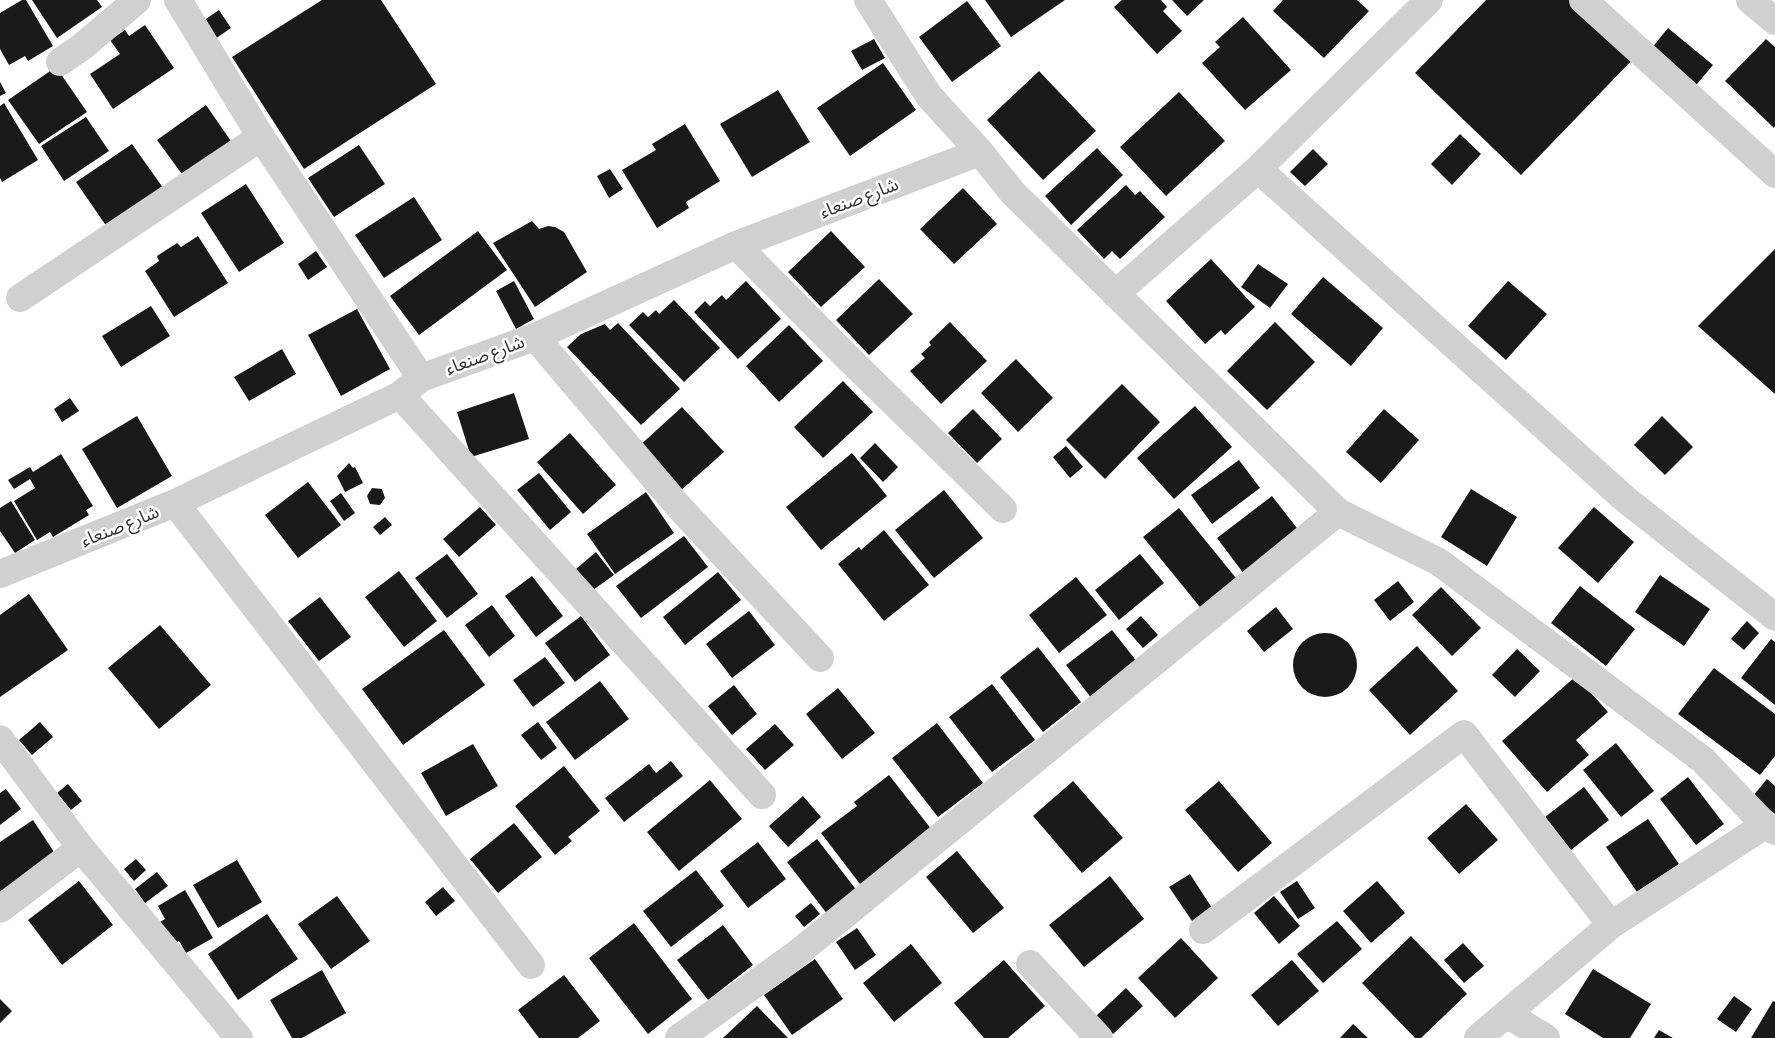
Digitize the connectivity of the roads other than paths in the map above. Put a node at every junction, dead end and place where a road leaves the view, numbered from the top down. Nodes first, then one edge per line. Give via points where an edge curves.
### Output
1 (137, 0) edge
2 (178, 0) edge
3 (868, 0) edge
4 (1429, 0) edge
5 (1583, 0) edge
6 (1750, 0) edge
7 (1775, 21) edge
8 (60, 62) dead end
9 (261, 137) junction
10 (980, 152) junction
11 (1258, 169) junction
12 (1775, 174) edge
13 (736, 245) junction
14 (1115, 294) junction
15 (20, 298) dead end
16 (535, 337) junction
17 (421, 378) junction
18 (400, 395) junction
19 (175, 503) junction
20 (1003, 509) dead end
21 (1338, 512) junction
22 (0, 574) edge
23 (1775, 616) edge
24 (820, 658) dead end
25 (0, 739) edge
26 (762, 795) dead end
27 (1770, 828) edge
28 (81, 848) junction
29 (0, 909) edge
30 (1611, 925) junction
31 (1203, 930) dead end
32 (1030, 964) dead end
33 (531, 965) dead end
34 (1508, 1014) junction
35 (239, 1038) edge
36 (679, 1038) edge
37 (1099, 1038) edge
38 (1478, 1038) edge
39 (1546, 1038) edge

1 - 8 street
2 - 9 street
3 - 10 street via 929,96
4 - 11 street
5 - 12 street
6 - 7 street
9 - 15 street
9 - 17 street
10 - 13 street, شارع صنعاء
10 - 14 street via 1013,193
11 - 14 street
11 - 23 street via 1625,499
13 - 16 street, شارع صنعاء
13 - 20 street
14 - 21 street
16 - 17 street, شارع صنعاء
16 - 24 street via 679,507
17 - 18 street, شارع صنعاء
18 - 19 street, شارع صنعاء
18 - 26 street
19 - 22 street, شارع صنعاء
19 - 33 street
21 - 27 street via 1439,562 1703,760
21 - 36 street via 794,956
25 - 28 street
27 - 30 street
28 - 29 street
28 - 35 street
30 - 31 street via 1464,734
30 - 34 street
32 - 37 street
34 - 38 street
34 - 39 street

